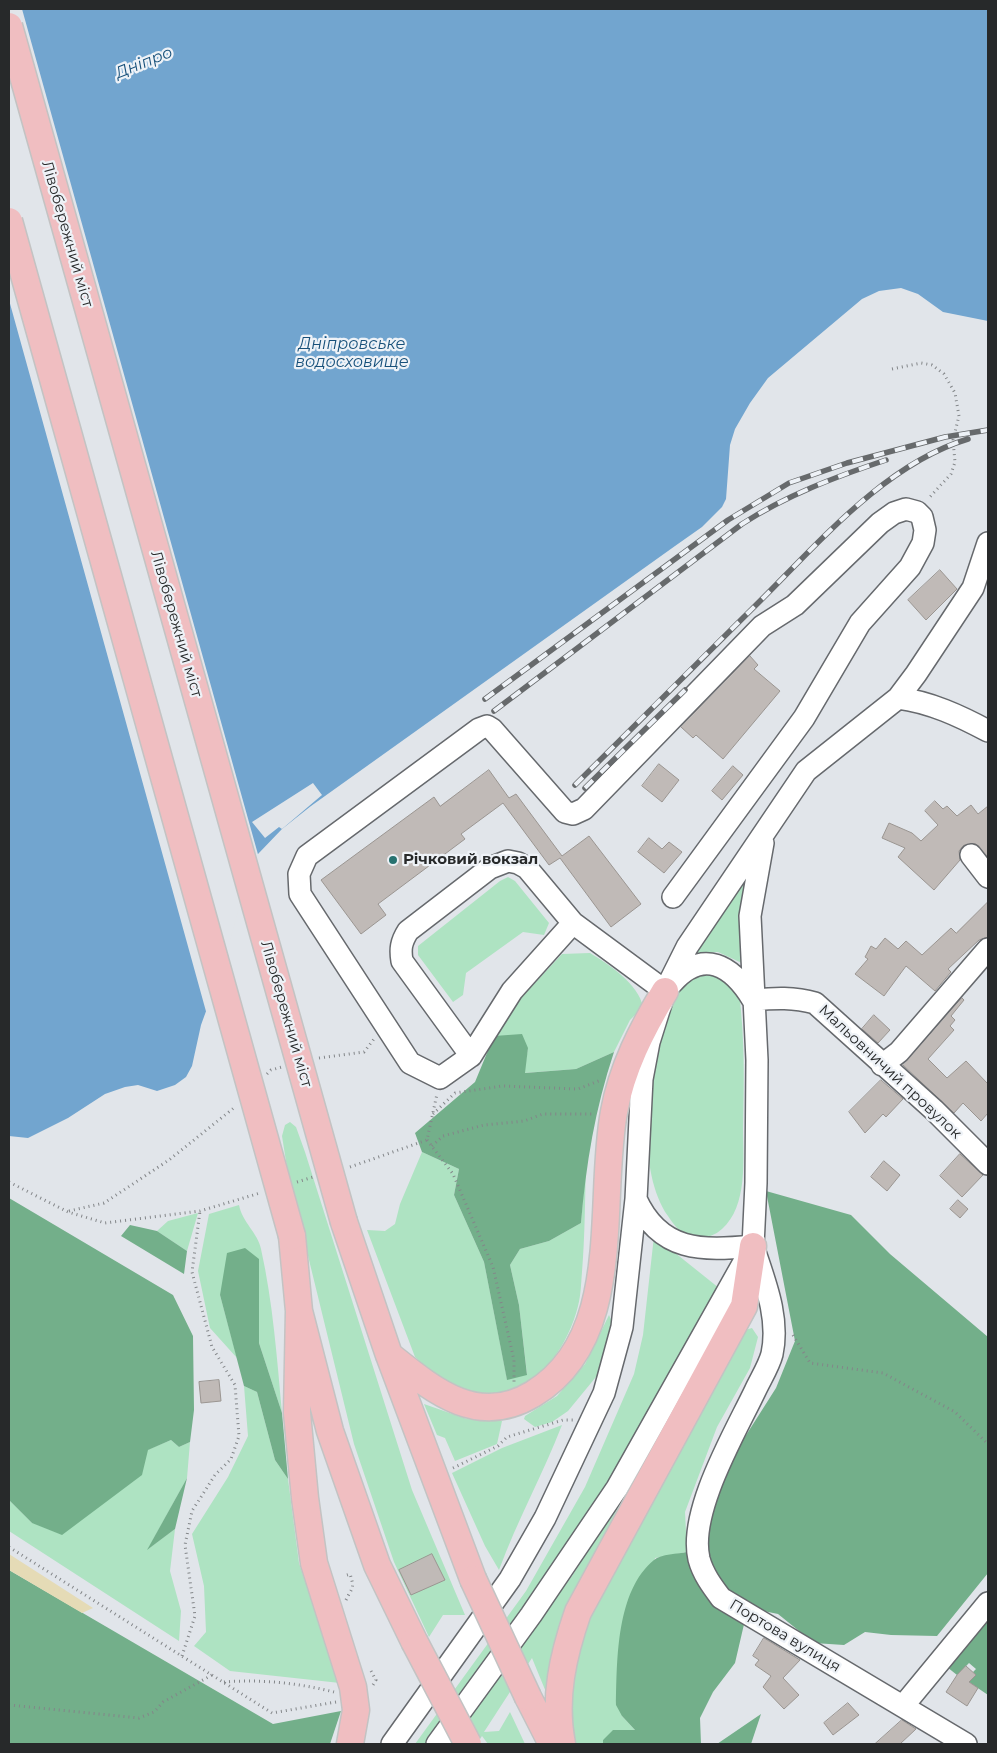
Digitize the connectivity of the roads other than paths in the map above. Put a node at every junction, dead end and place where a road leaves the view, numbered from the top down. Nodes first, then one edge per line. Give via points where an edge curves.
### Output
1 (9, 26) edge
2 (9, 221) edge
3 (988, 543) edge
4 (985, 566) edge
5 (898, 698) junction
6 (988, 730) edge
7 (767, 828) junction
8 (971, 855) dead end
9 (988, 877) edge
10 (673, 897) dead end
11 (573, 923) junction
12 (988, 949) edge
13 (665, 991) junction
14 (752, 1000) junction
15 (470, 1056) junction
16 (882, 1065) junction
17 (988, 1164) edge
18 (636, 1199) junction
19 (753, 1246) junction
20 (299, 1311) junction
21 (389, 1355) junction
22 (988, 1603) edge
23 (903, 1706) junction
24 (350, 1744) edge
25 (392, 1744) edge
26 (437, 1744) edge
27 (468, 1744) edge
28 (552, 1744) edge
29 (562, 1744) edge
30 (966, 1744) edge

1 - 21 main road, Лівобережний міст, bridge via 344,1222
2 - 20 main road, bridge via 292,1236
3 - 4 street
4 - 5 street
5 - 6 street via 918,700
5 - 7 street via 806,771
7 - 13 street via 687,948
7 - 14 street via 756,871 750,916
8 - 9 street
10 - 15 street via 804,718 860,623 910,567 923,543 925,530 922,517 917,512 906,509 880,523 795,605 762,626 584,809 573,814 565,812 487,726 478,729 308,856 299,874 300,894 410,1063 440,1078
11 - 13 street
11 - 15 street via 512,992
11 - 15 street via 527,868 508,861 490,868 408,931 402,940 402,961
12 - 16 street via 899,1052
13 - 14 street via 681,972 698,964 716,965 733,973
13 - 18 street via 649,1042 642,1079
13 - 21 main road via 641,1031 621,1083 613,1113 600,1284 579,1345 564,1368 542,1389 510,1406 478,1407 440,1393
14 - 16 street, Мальовничий провулок via 779,998 815,1003
14 - 19 street via 757,1060
16 - 17 street, Мальовничий провулок via 934,1110
18 - 19 street via 653,1226 683,1245 714,1250
18 - 25 street via 622,1327 604,1393 545,1518 510,1580
19 - 23 street, Портова вулиця via 774,1321 772,1354 714,1476 697,1538 699,1558 707,1580 721,1598
19 - 26 street via 617,1488 531,1615
19 - 29 main road via 744,1306 578,1612 568,1640 558,1692
20 - 24 main road via 297,1413 314,1563 347,1662 354,1696 356,1710
20 - 27 main road, bridge via 330,1431 378,1566
21 - 28 main road, Лівобережний міст, bridge via 473,1579
22 - 23 street
23 - 30 street, Портова вулиця

